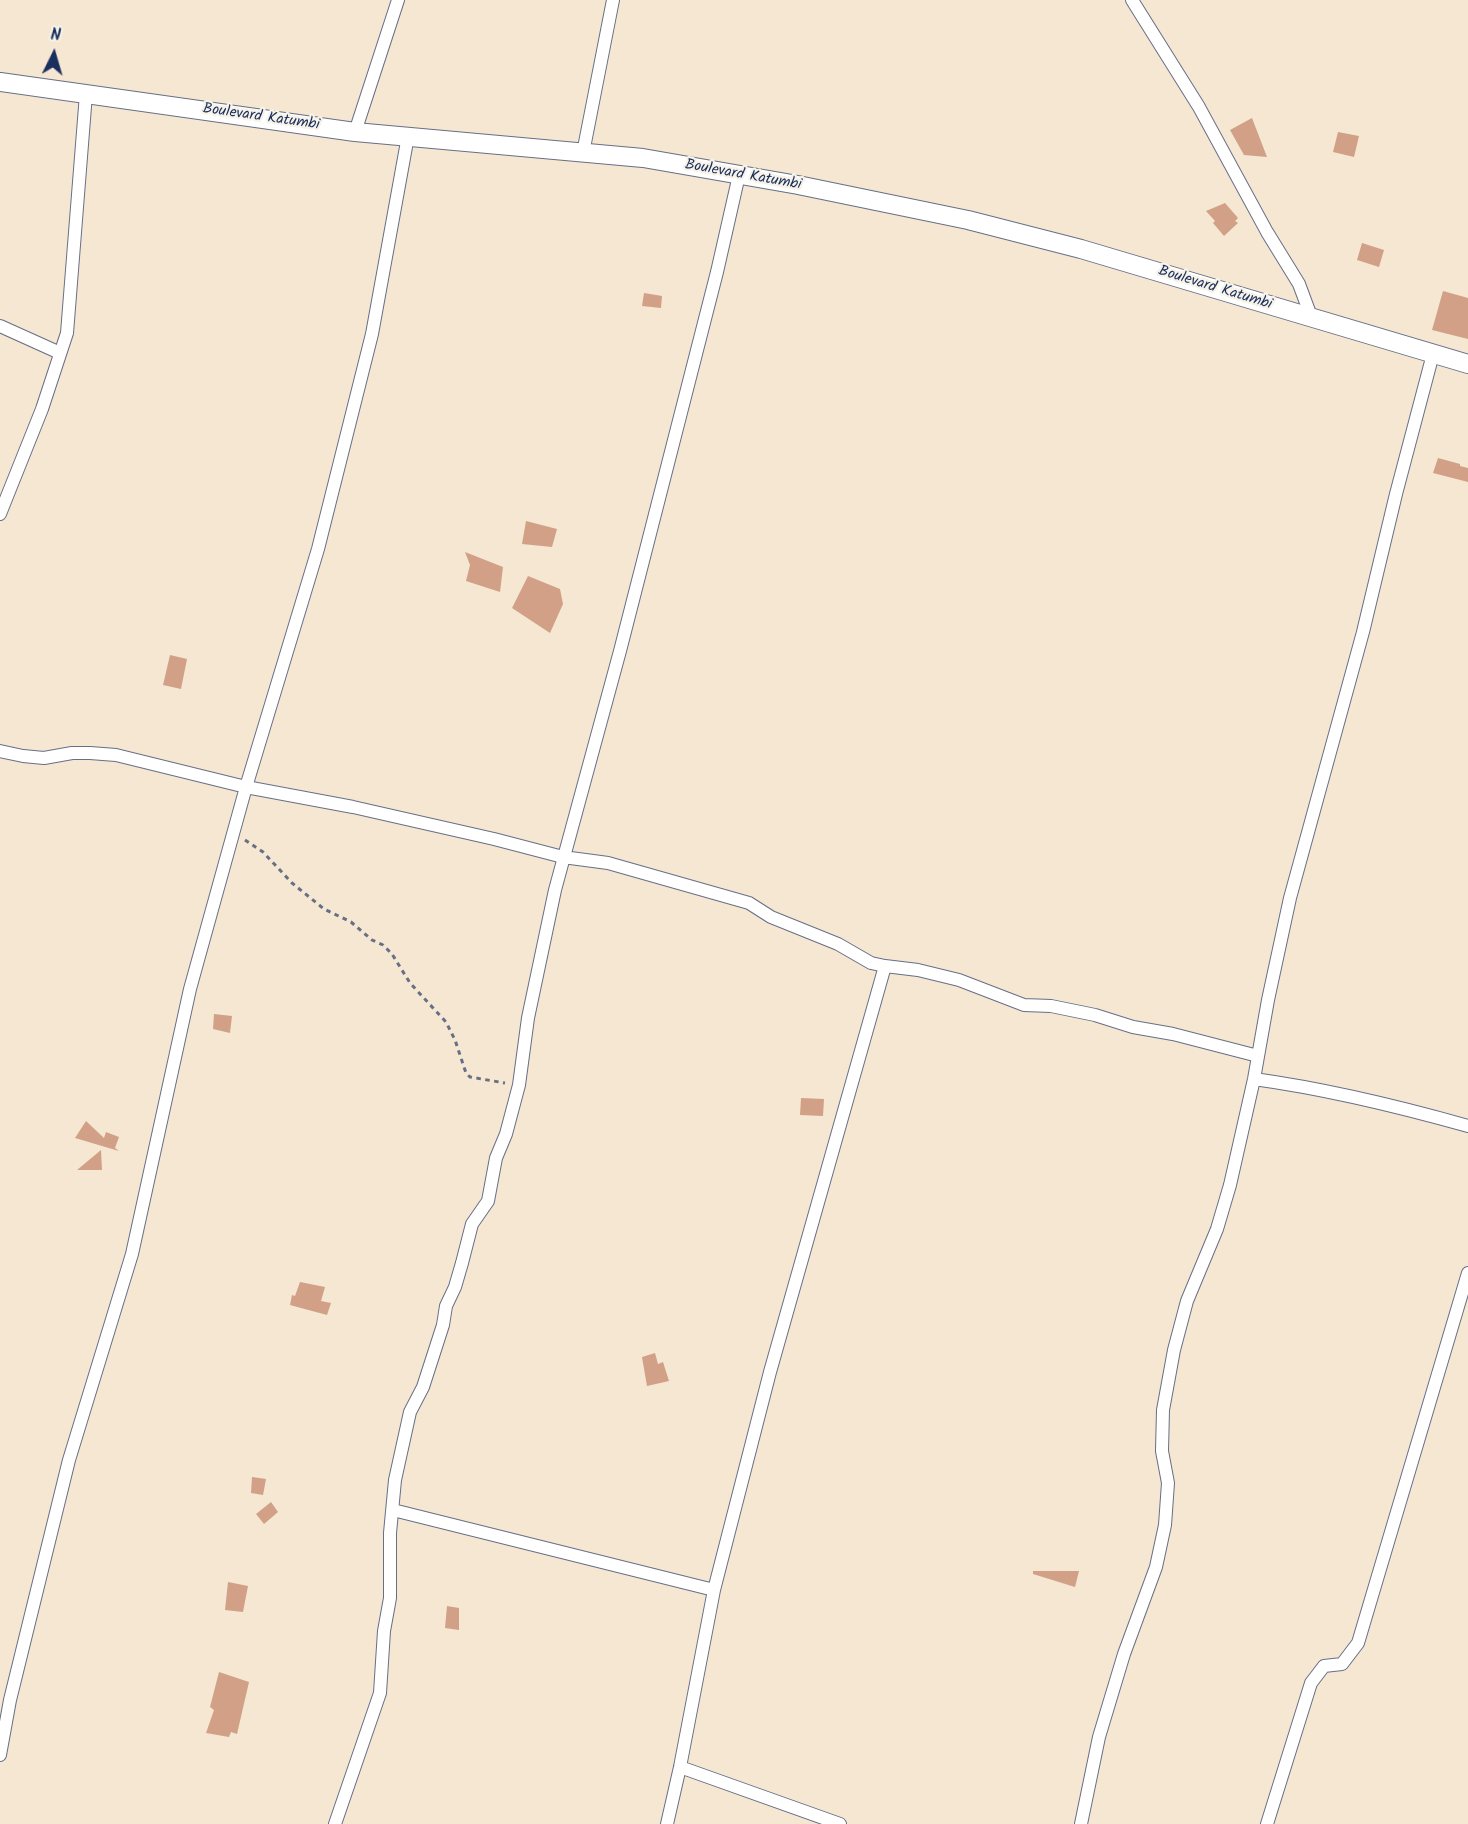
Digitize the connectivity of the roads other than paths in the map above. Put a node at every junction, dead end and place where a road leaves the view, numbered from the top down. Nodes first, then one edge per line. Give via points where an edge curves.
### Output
1 (398, 0) edge
2 (613, 0) edge
3 (1132, 0) edge
4 (0, 82) edge
5 (86, 94) junction
6 (355, 132) junction
7 (408, 136) junction
8 (583, 153) junction
9 (739, 175) junction
10 (1312, 319) junction
11 (0, 326) edge
12 (60, 353) junction
13 (1433, 354) junction
14 (1468, 364) edge
15 (0, 514) edge
16 (0, 751) edge
17 (246, 787) junction
18 (563, 857) junction
19 (885, 966) junction
20 (1258, 1056) junction
21 (1254, 1079) junction
22 (1468, 1126) edge
23 (1468, 1273) edge
24 (393, 1510) junction
25 (714, 1590) junction
26 (0, 1755) edge
27 (680, 1767) junction
28 (335, 1824) edge
29 (667, 1824) edge
30 (840, 1824) edge
31 (1081, 1824) edge
32 (1267, 1824) edge

1 - 6 street
2 - 8 street
3 - 10 street via 1199,107 1299,284
4 - 5 street, Boulevard Katumbi
5 - 6 street, Boulevard Katumbi
5 - 12 street via 71,294 67,333
6 - 7 street, Boulevard Katumbi
7 - 8 street, Boulevard Katumbi
7 - 17 street via 372,334 318,549
8 - 9 street, Boulevard Katumbi via 644,158
9 - 10 street, Boulevard Katumbi via 979,223 1158,271
9 - 18 street via 715,283
10 - 13 street, Boulevard Katumbi
11 - 12 street
12 - 15 street
13 - 14 street, Boulevard Katumbi
13 - 20 street via 1290,898
16 - 17 street via 44,758 72,753 116,755
17 - 18 street via 364,809
17 - 26 street via 189,989 132,1254 69,1460
18 - 19 street via 608,863 749,903 771,917
18 - 24 street via 528,1018 519,1084 496,1158 489,1201 472,1224 423,1387 410,1412 395,1480
19 - 20 street via 959,980 1024,1005 1095,1015
19 - 25 street via 770,1372
20 - 21 street
21 - 22 street via 1389,1104
21 - 31 street via 1224,1207 1187,1301 1174,1350 1163,1410 1162,1451 1168,1483 1165,1525 1156,1567 1099,1737
23 - 32 street via 1358,1643 1342,1664 1324,1666 1311,1683
24 - 25 street
24 - 28 street via 390,1598 380,1693
25 - 27 street
27 - 29 street
27 - 30 street

